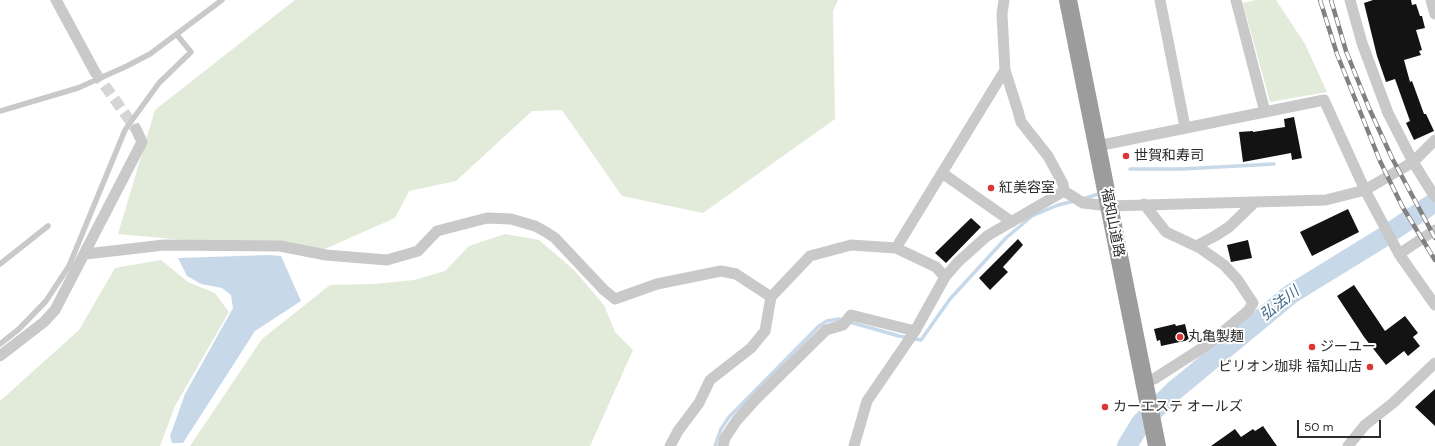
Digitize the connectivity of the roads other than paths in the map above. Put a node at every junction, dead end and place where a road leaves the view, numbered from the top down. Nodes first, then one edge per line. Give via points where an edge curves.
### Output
1 (56, 0) edge
2 (222, 0) edge
3 (1004, 0) edge
4 (1068, 0) edge
5 (1160, 0) edge
6 (1236, 0) edge
7 (1350, 0) edge
8 (1431, 0) edge
9 (1435, 14) edge
10 (177, 35) junction
11 (1005, 70) junction
12 (96, 72) tunnel mouth
13 (0, 111) edge
14 (1265, 112) junction
15 (1185, 127) junction
16 (136, 129) tunnel mouth
17 (1435, 140) edge
18 (1097, 146) junction
19 (1413, 162) junction
20 (942, 173) junction
21 (1365, 190) junction
22 (1064, 191) junction
23 (1433, 195) edge
24 (1254, 203) junction
25 (1144, 204) junction
26 (1109, 206) junction
27 (1012, 222) junction
28 (48, 226) dead end
29 (1435, 230) edge
30 (1196, 246) junction
31 (896, 248) junction
32 (86, 254) junction
33 (1399, 254) junction
34 (0, 264) edge
35 (945, 277) junction
36 (771, 297) junction
37 (1435, 305) edge
38 (915, 331) junction
39 (0, 344) edge
40 (0, 356) edge
41 (1435, 363) edge
42 (1145, 388) junction
43 (670, 446) edge
44 (723, 446) edge
45 (854, 446) edge
46 (1157, 446) edge
47 (1348, 446) edge

1 - 12 street
2 - 10 lane
3 - 11 street via 1002,14
4 - 18 highway, 福知山道路
5 - 15 street
6 - 14 street
7 - 19 street via 1377,85
8 - 9 street
10 - 13 lane via 144,57 78,88
10 - 39 lane via 191,52 159,82 125,130 69,266 46,301 19,329
11 - 20 street
11 - 22 street via 1021,122 1048,156 1063,184
14 - 15 street
14 - 21 street via 1324,100
15 - 18 street
16 - 32 street via 142,142
17 - 19 street
18 - 26 highway, 福知山道路
19 - 21 street
19 - 23 street
20 - 27 street
20 - 31 street
21 - 24 street via 1326,200
21 - 33 street
22 - 26 street via 1083,203
22 - 27 street
24 - 25 street
24 - 30 street via 1229,226
25 - 26 street
25 - 30 street via 1166,232
26 - 42 highway, 福知山道路
27 - 35 street via 987,236
28 - 34 lane
29 - 33 street
30 - 42 street via 1224,265 1253,303 1248,311 1207,345 1154,379
31 - 35 street via 936,267
31 - 36 street via 851,245 810,256
32 - 36 street via 164,245 280,246 326,255 387,260 418,251 436,231 487,218 511,219 535,226 555,238 615,299 657,284 721,271 736,274
32 - 40 street via 55,310 44,322
33 - 37 street
35 - 38 street
36 - 43 street via 764,331 751,348 710,380 699,403
38 - 44 street via 851,314 843,325 826,330 756,399 736,420
38 - 45 street via 867,401
41 - 47 street via 1393,403 1366,424
42 - 46 highway, 福知山道路

